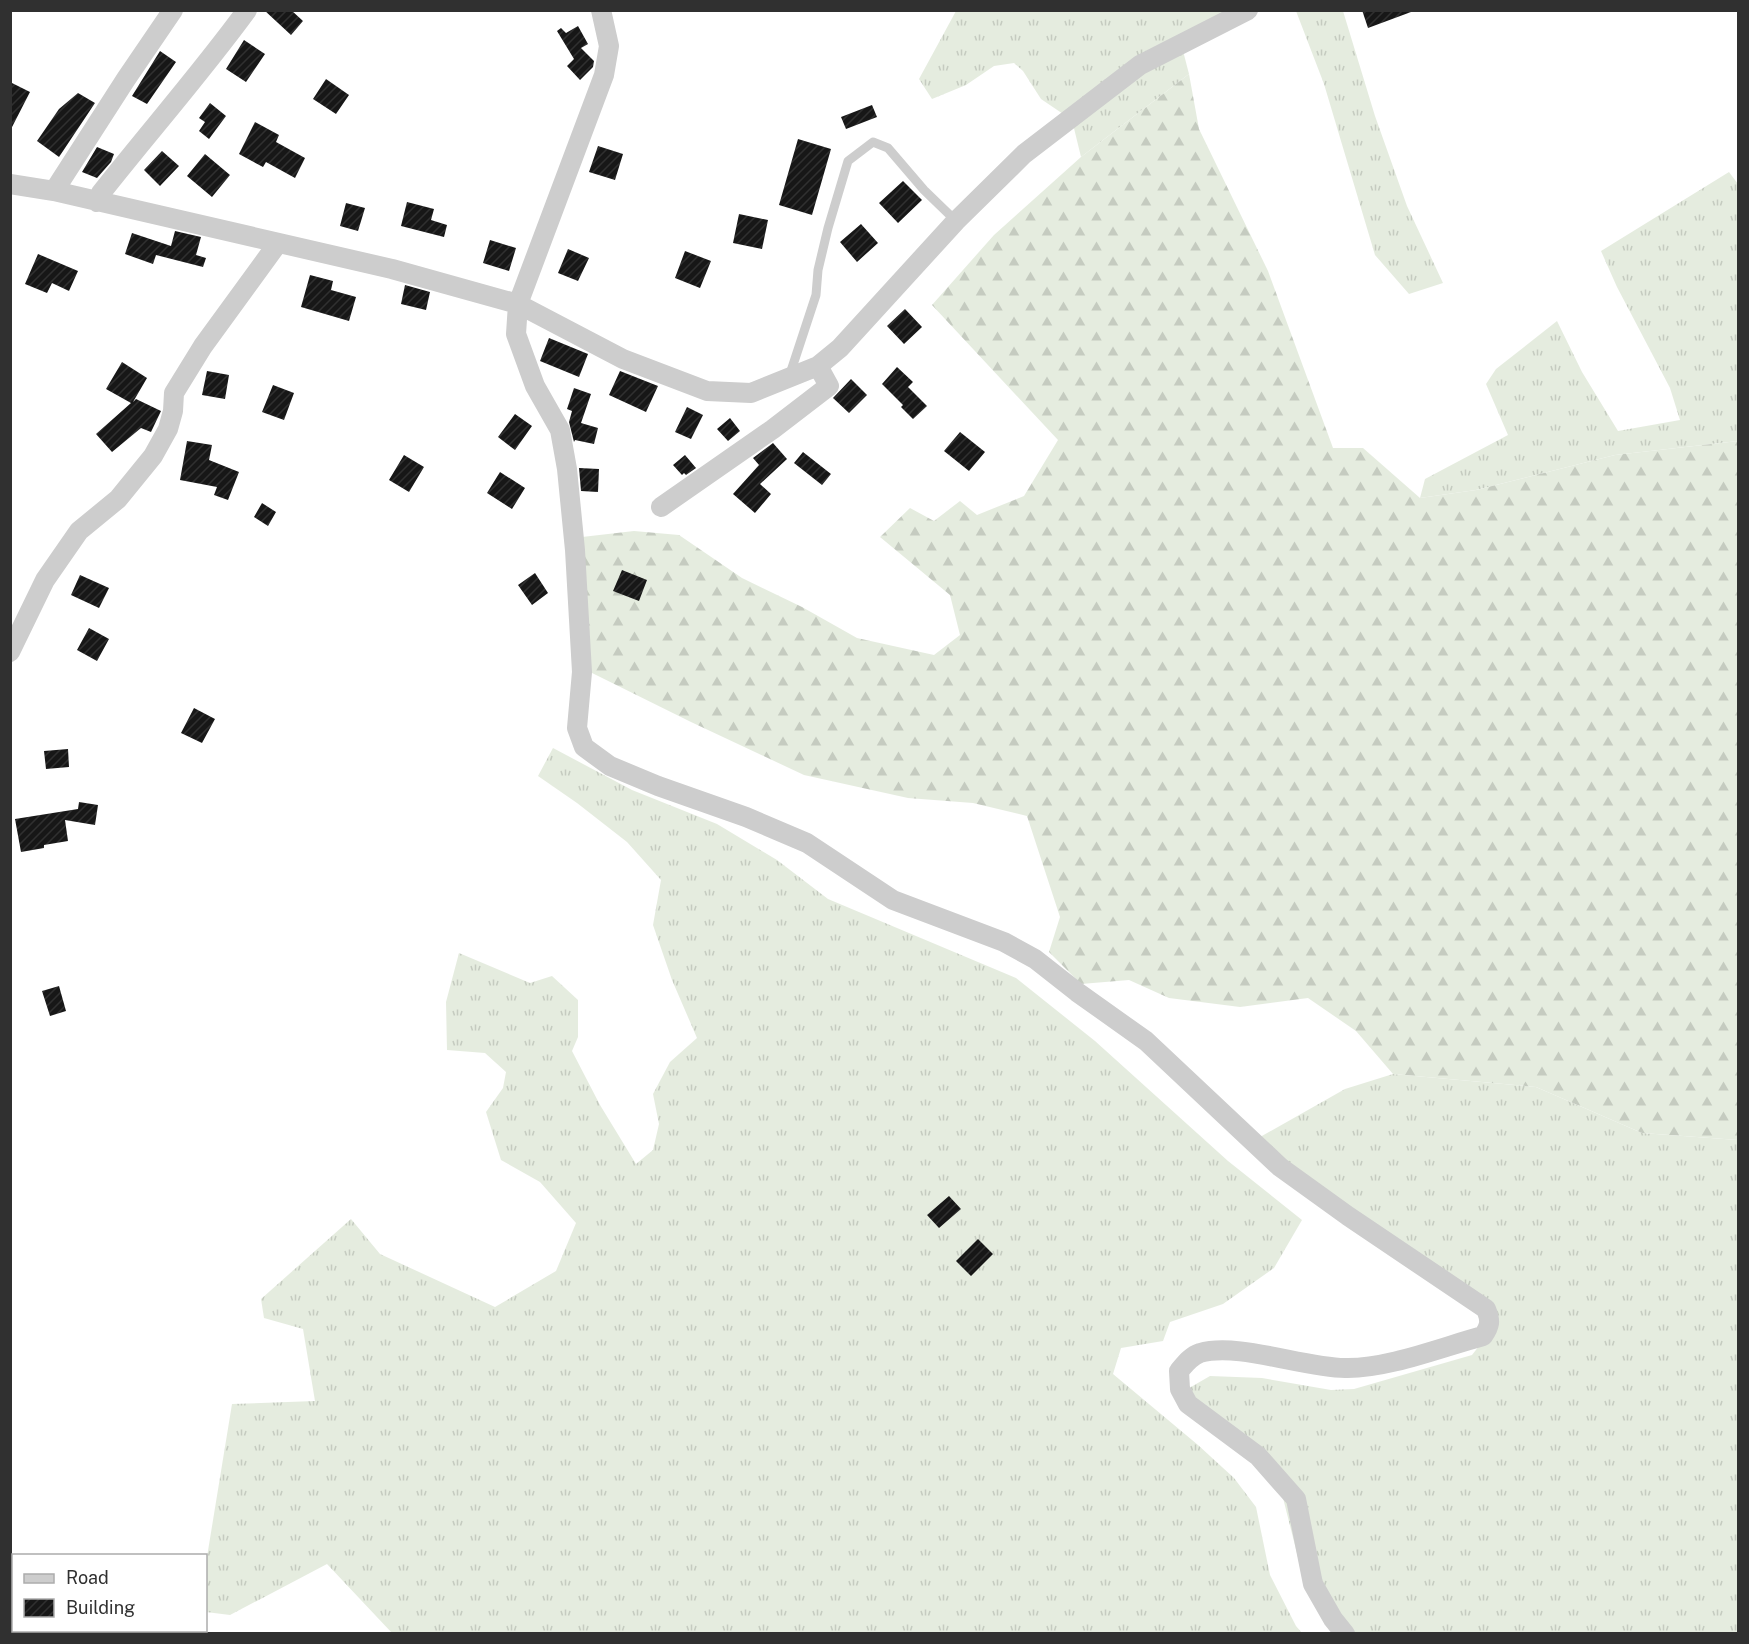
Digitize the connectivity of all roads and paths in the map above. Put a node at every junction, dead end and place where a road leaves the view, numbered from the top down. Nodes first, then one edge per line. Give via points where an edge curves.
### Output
1 (173, 10) edge
2 (247, 10) edge
3 (601, 10) edge
4 (1248, 10) edge
5 (10, 184) edge
6 (54, 191) junction
7 (97, 202) junction
8 (956, 221) junction
9 (278, 243) junction
10 (518, 304) junction
11 (818, 366) junction
12 (789, 378) junction
13 (661, 507) dead end
14 (10, 651) edge
15 (1345, 1634) edge

1 - 6 street
2 - 7 street
3 - 10 street via 609,46 604,75
4 - 8 street via 1140,65 1024,154
5 - 6 street
6 - 7 street
7 - 9 street
8 - 11 street via 840,348
8 - 12 lane via 888,148 873,142 848,161 828,228 816,295
9 - 10 street
9 - 14 street via 174,393 168,429 153,456 118,499 79,531 45,579
10 - 12 street via 623,359 707,391 751,393
10 - 15 street via 516,334 535,386 560,430 567,469 582,672 577,728 584,747 610,766 807,843 893,900 1004,942 1035,959 1146,1041 1280,1167 1486,1310 1489,1328 1483,1336 1370,1368 1343,1368 1226,1350 1199,1353 1179,1371 1180,1389 1188,1404 1258,1456 1296,1499 1313,1584
11 - 12 street
11 - 13 street via 829,386

